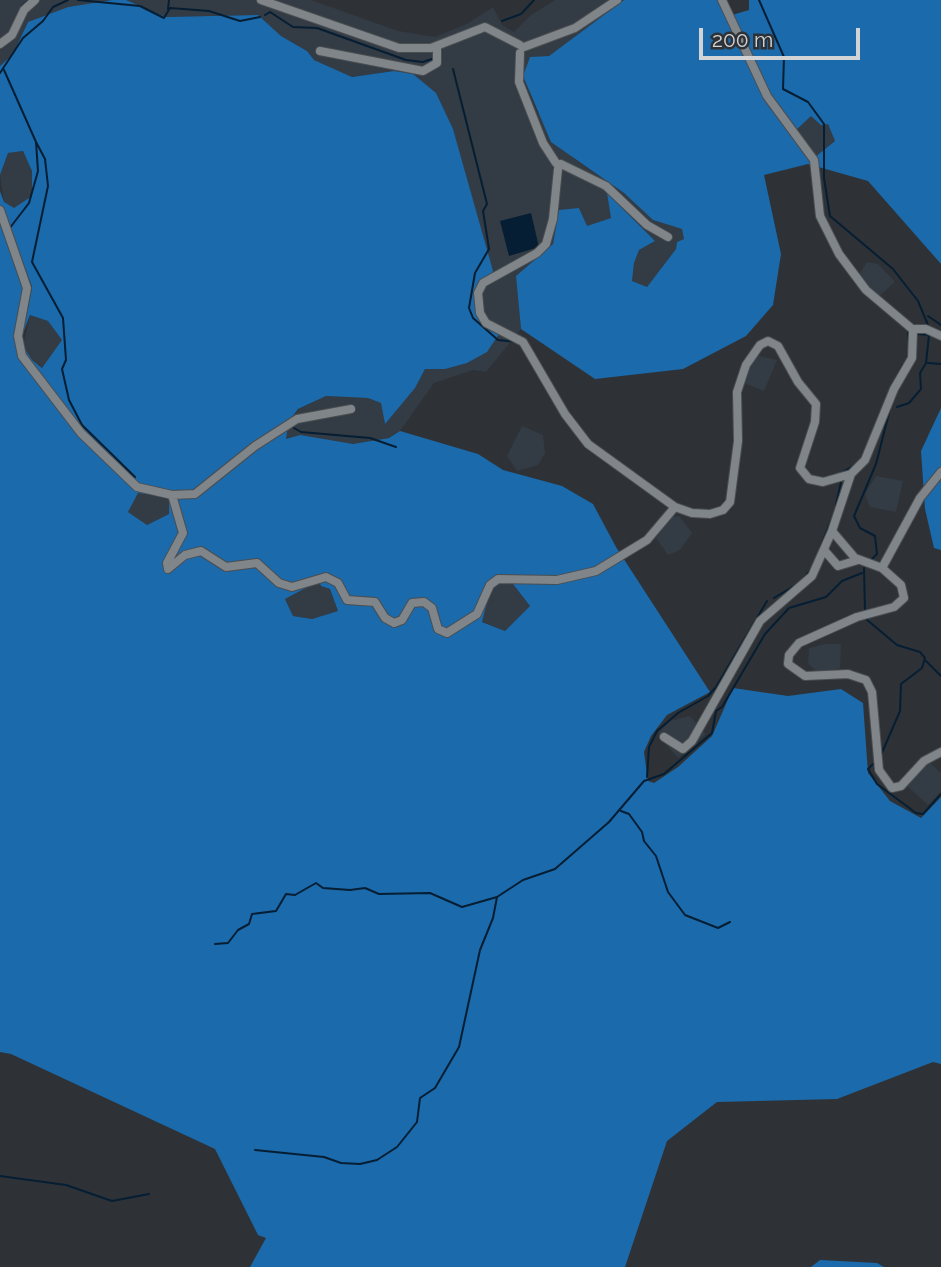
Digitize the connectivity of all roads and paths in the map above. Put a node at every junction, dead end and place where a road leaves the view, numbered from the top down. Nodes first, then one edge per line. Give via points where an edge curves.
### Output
1 (35, 0) edge
2 (261, 0) edge
3 (617, 0) edge
4 (722, 0) edge
5 (0, 44) edge
6 (437, 46) junction
7 (521, 48) junction
8 (320, 51) dead end
9 (558, 165) junction
10 (0, 210) edge
11 (668, 237) dead end
12 (913, 329) junction
13 (941, 336) edge
14 (351, 409) dead end
15 (941, 471) edge
16 (851, 474) junction
17 (172, 495) junction
18 (675, 507) junction
19 (832, 531) junction
20 (824, 550) junction
21 (858, 560) junction
22 (882, 568) junction
23 (664, 737) dead end
24 (941, 752) edge

1 - 5 street via 24,10 12,35
2 - 6 street via 383,45 411,50
3 - 7 street via 575,28
4 - 12 street via 767,96 813,158 819,210 839,254 866,290
6 - 7 street via 485,27
6 - 8 street via 437,63 419,71
7 - 9 street via 519,82 543,143
9 - 11 street via 606,186
9 - 18 street via 546,244 483,283 478,293 480,313 486,323 523,342 588,444
10 - 17 street via 27,288 18,338 22,356 82,433 135,486
12 - 13 street
12 - 16 street via 911,360 894,389 869,455
14 - 17 street via 300,418 255,446 199,492
15 - 22 street via 920,498
16 - 18 street via 820,483 802,473 801,460 817,408 783,351 768,341 751,355 737,392 738,441 729,505 707,514
16 - 19 street
17 - 18 street via 183,533 168,569 185,555 201,551 226,567 257,563 279,583 292,587 326,577 338,583 346,600 374,602 394,623 402,620 412,603 424,602 432,608 437,627 448,633 477,614 489,585 498,579 556,580 596,571 647,540
19 - 20 street
19 - 21 street
20 - 21 street via 838,566
20 - 23 street via 810,578 760,621 692,741 683,750
21 - 22 street
22 - 24 street via 904,587 901,603 805,640 790,652 788,663 805,676 848,674 866,680 872,692 879,770 892,788 901,786 924,761

